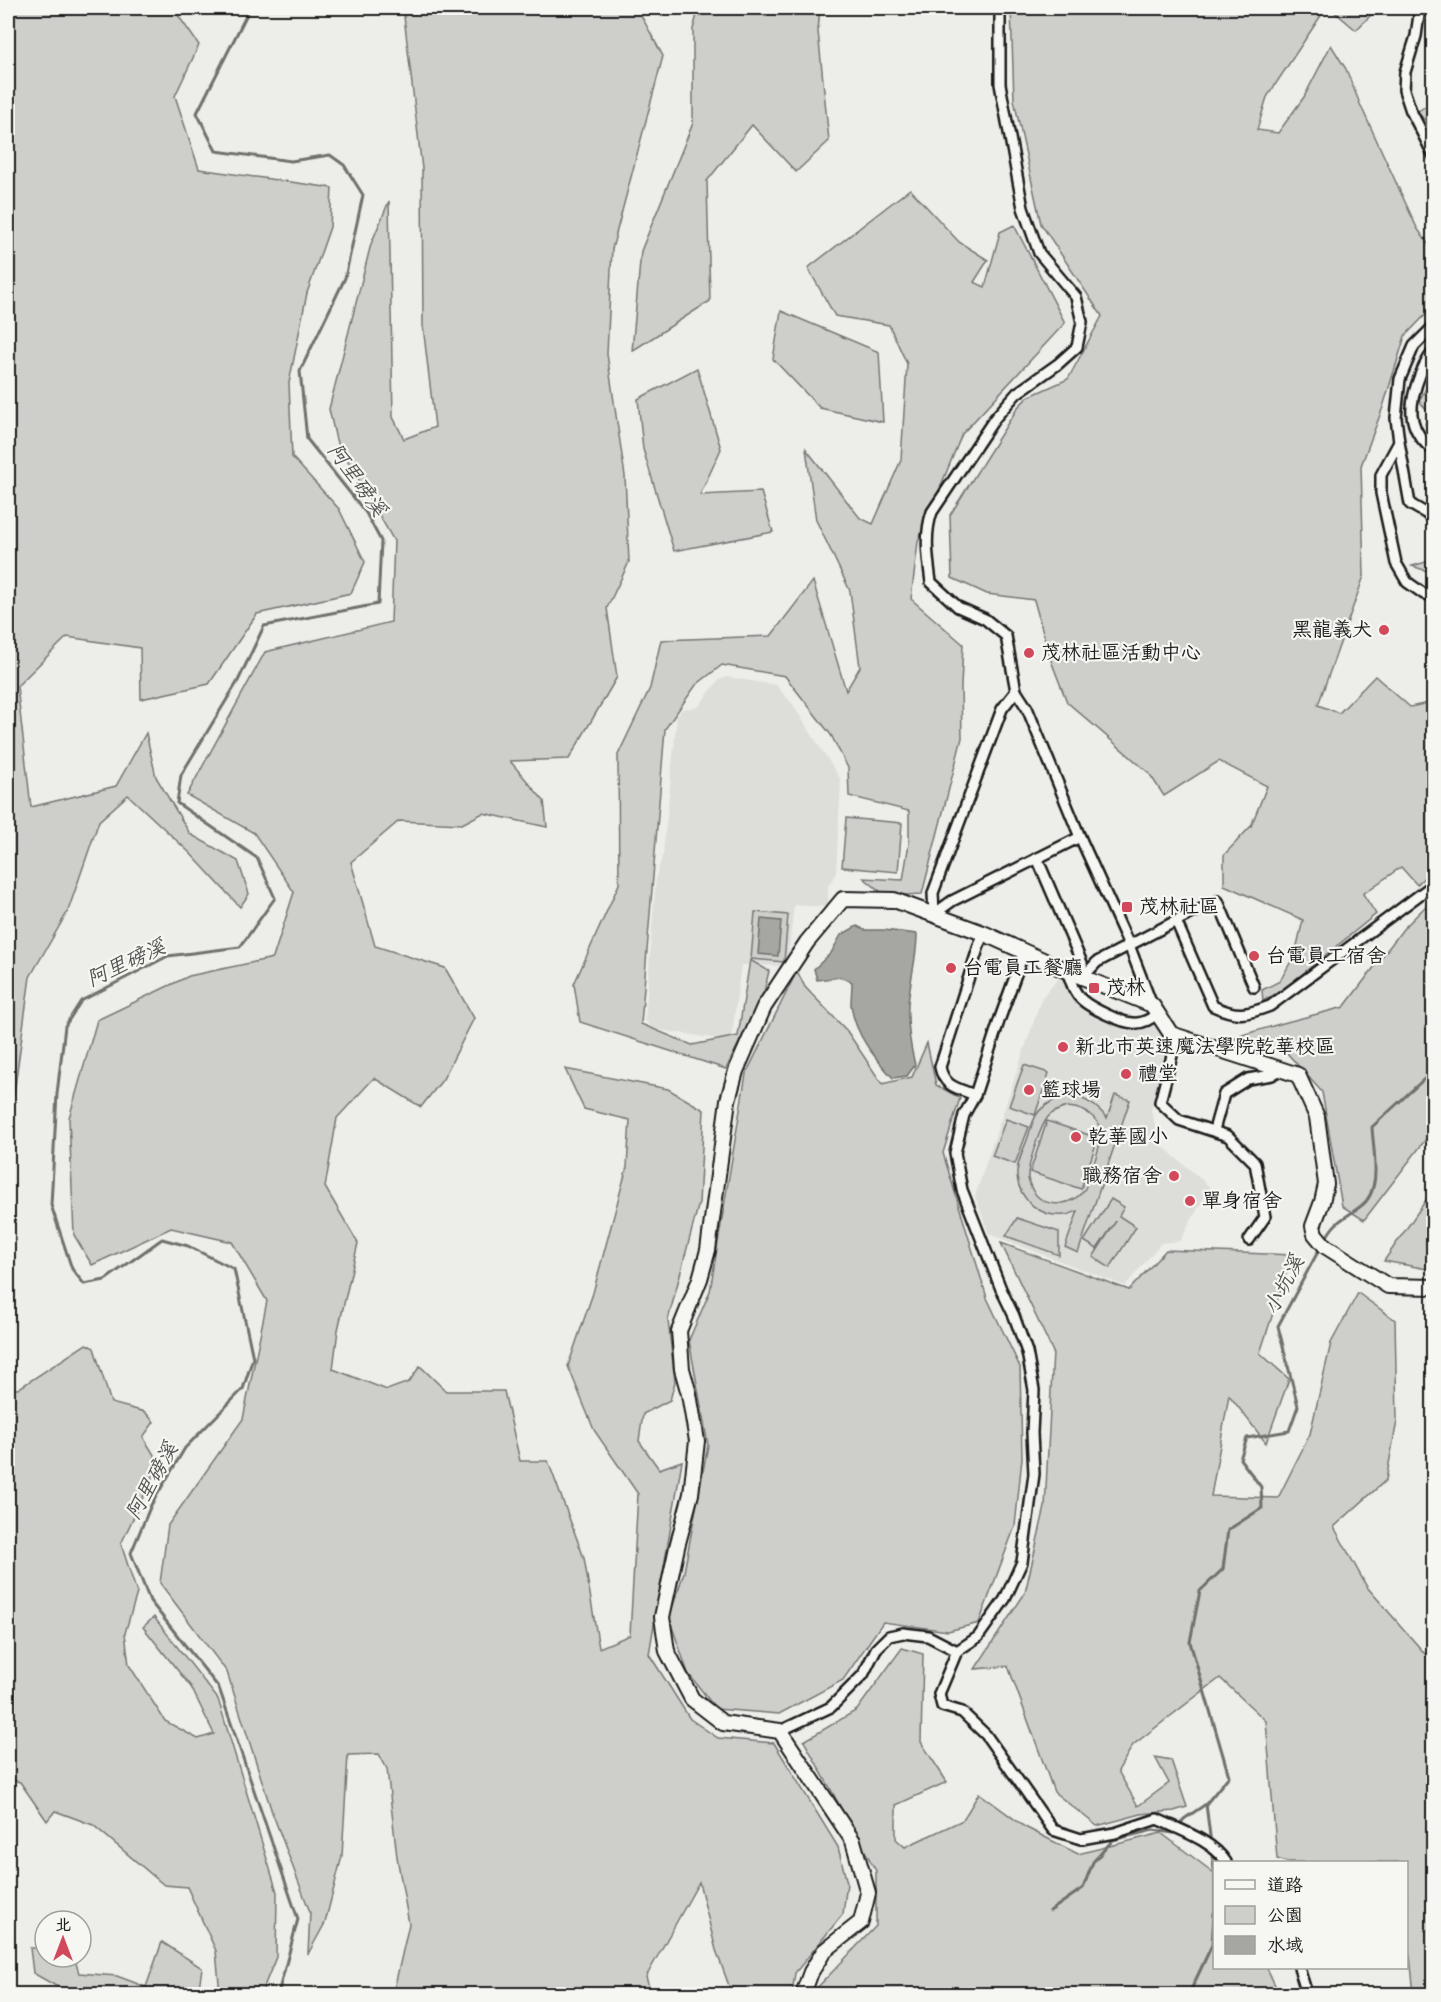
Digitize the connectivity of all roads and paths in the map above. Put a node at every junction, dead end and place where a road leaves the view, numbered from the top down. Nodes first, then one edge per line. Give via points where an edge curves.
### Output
1 (1000, 8) edge
2 (1420, 8) edge
3 (1434, 156) edge
4 (1434, 326) edge
5 (1434, 351) edge
6 (1400, 442) junction
7 (1434, 451) edge
8 (1434, 518) edge
9 (1434, 596) edge
10 (1016, 691) junction
11 (1080, 837) junction
12 (1037, 858) junction
13 (1434, 884) edge
14 (934, 914) junction
15 (1176, 921) junction
16 (983, 933) junction
17 (1130, 945) junction
18 (1024, 952) junction
19 (1067, 971) junction
20 (1083, 977) junction
21 (1254, 987) dead end
22 (1155, 1008) junction
23 (1177, 1036) junction
24 (1281, 1068) junction
25 (975, 1095) junction
26 (1214, 1130) junction
27 (1249, 1240) dead end
28 (1434, 1287) edge
29 (957, 1651) junction
30 (780, 1731) junction
31 (1225, 1861) edge
32 (1299, 1969) edge
33 (803, 1995) edge
34 (1307, 1995) edge

1 - 10 street via 1000,84 1023,208 1039,254 1076,297 1082,322 1077,347 1017,393 995,418 933,512 927,551 931,582 958,607 985,619 1006,636
2 - 3 street via 1404,90
4 - 6 street via 1414,346 1400,378 1396,418
5 - 7 street via 1418,380 1413,421 1423,442
6 - 8 street via 1410,504
6 - 9 street via 1382,475 1381,493 1396,563 1407,582
10 - 11 street
10 - 14 street via 1002,709 933,893
11 - 12 street
11 - 17 street
12 - 14 street
12 - 20 street via 1082,963
13 - 15 street via 1270,1006 1247,1014 1229,1014 1213,1006
14 - 16 street
14 - 30 street via 894,900 843,899 807,942 764,1007 736,1071 728,1100 708,1250 680,1331 681,1369 697,1441 691,1494 662,1617 668,1651 692,1699 723,1723
15 - 17 street
15 - 21 street via 1218,901
16 - 18 street
16 - 25 street via 940,1067 942,1077 951,1086
17 - 20 street via 1097,962
17 - 22 street
18 - 19 street
18 - 25 street
19 - 20 street
19 - 22 street via 1073,989 1083,1001 1105,1014 1133,1024 1156,1015
20 - 22 street
22 - 23 street via 1170,1034
23 - 24 street
23 - 26 street via 1160,1102 1179,1120
24 - 26 street via 1272,1075 1248,1078 1224,1094
24 - 28 street via 1298,1075 1317,1117 1326,1184 1313,1226 1322,1242 1388,1286
25 - 29 street via 964,1115 954,1153 962,1190 1027,1352 1034,1390 1034,1474 1022,1562 1005,1599 978,1637
26 - 27 street via 1228,1136 1255,1163 1265,1217
29 - 30 street via 928,1636 889,1636 876,1649 863,1675 831,1707
29 - 31 street via 939,1694 942,1706 962,1712 986,1735 1053,1830 1081,1839 1157,1819 1197,1837 1219,1852
30 - 33 street via 853,1841 868,1893 861,1922 824,1951 810,1972
32 - 34 street

